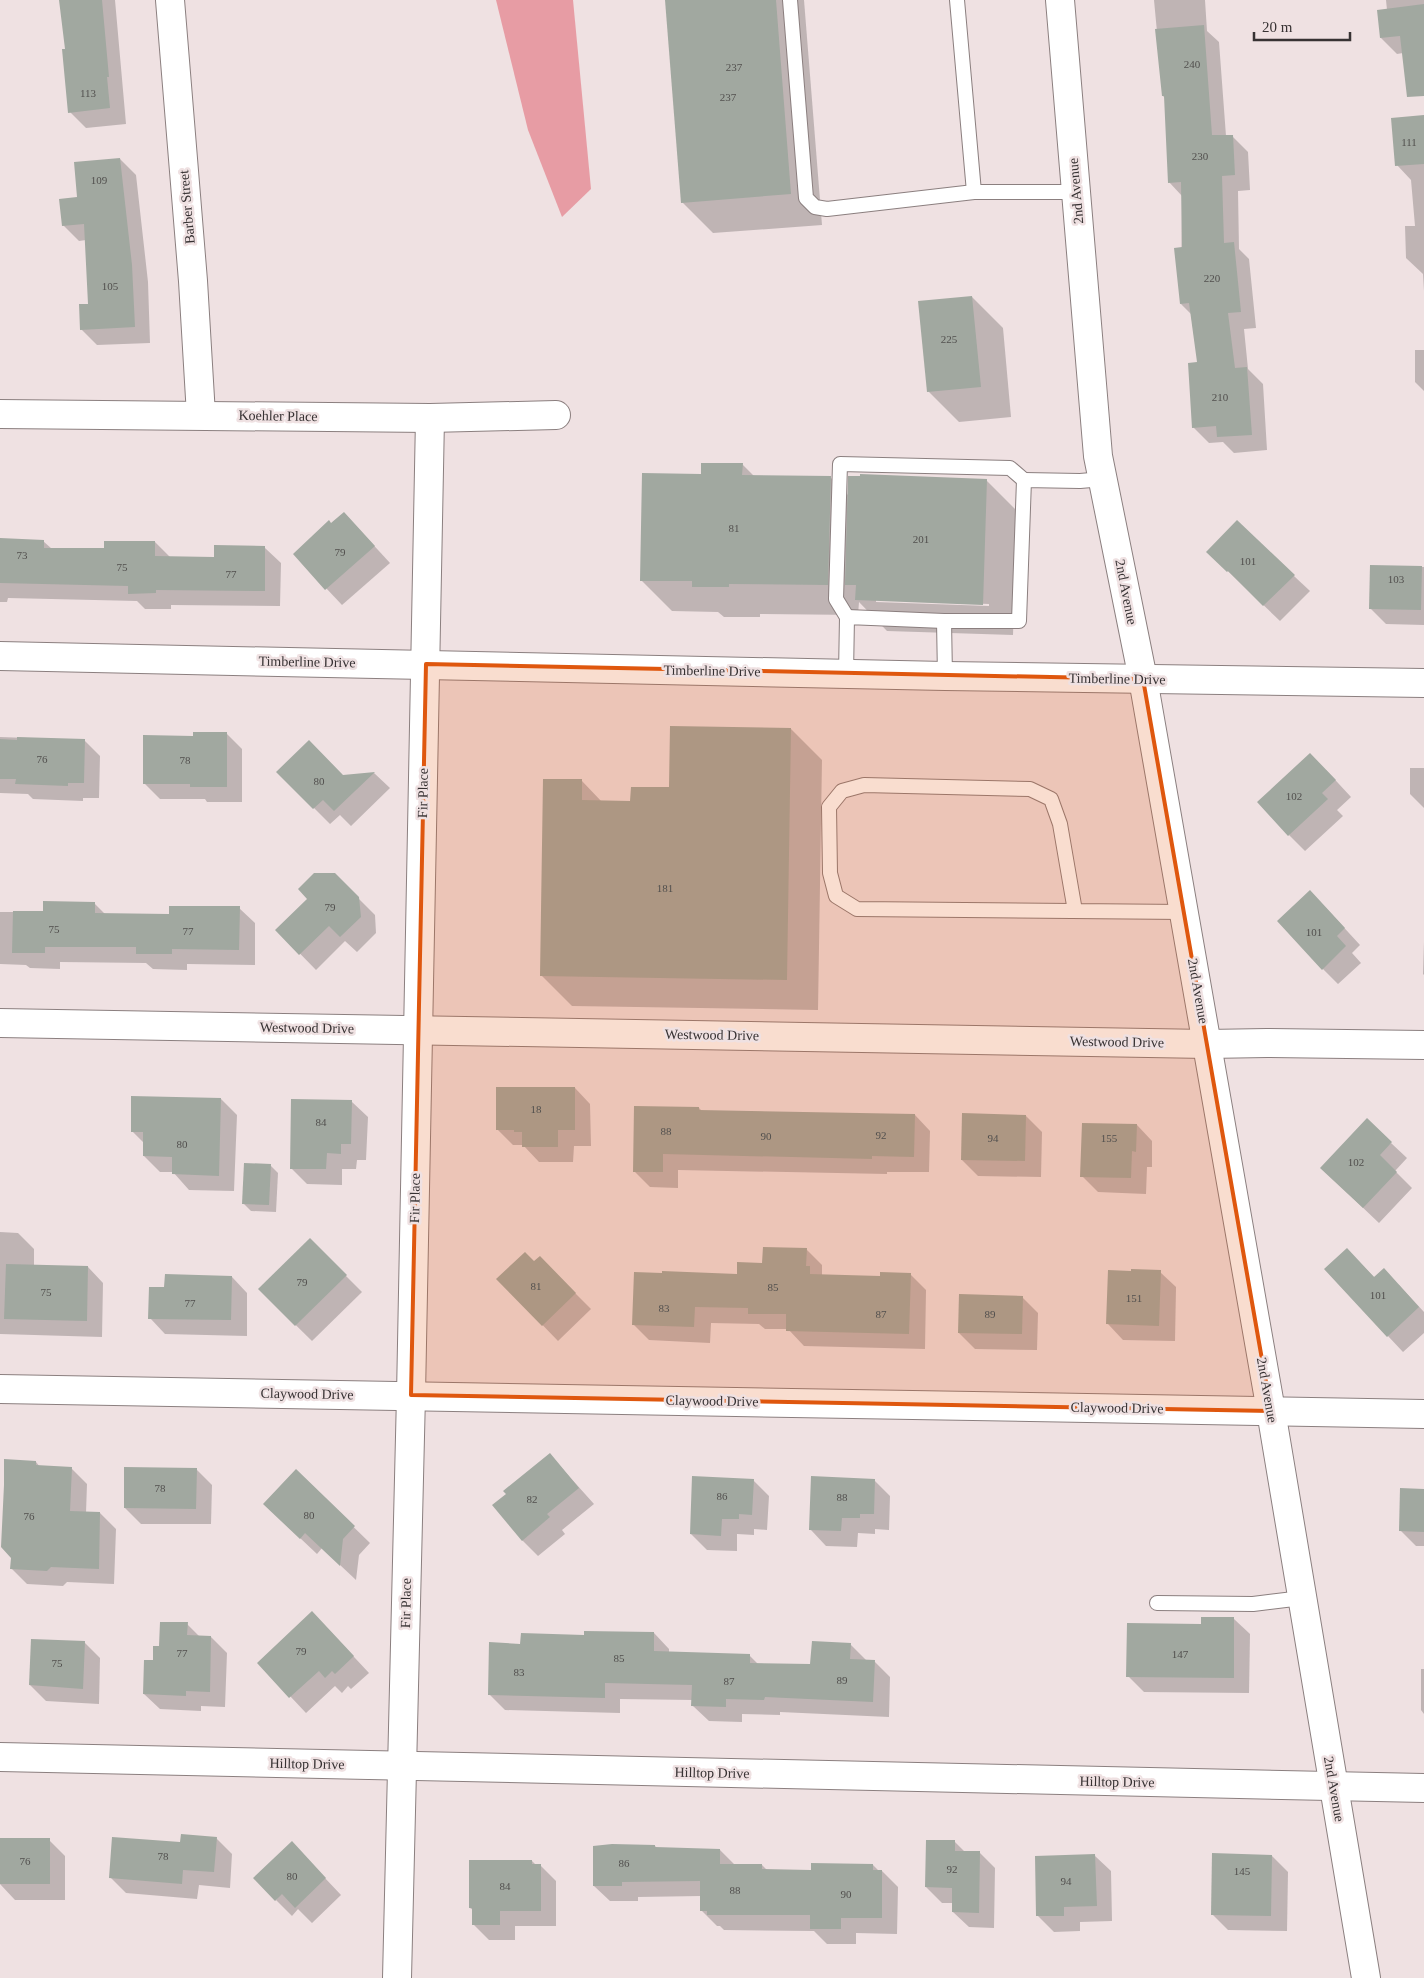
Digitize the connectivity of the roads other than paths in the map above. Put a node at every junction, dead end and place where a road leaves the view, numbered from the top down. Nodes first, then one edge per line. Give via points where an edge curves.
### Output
1 (170, 0) edge
2 (790, 0) edge
3 (957, 0) edge
4 (1060, 0) edge
5 (974, 192) junction
6 (1076, 192) junction
7 (0, 414) edge
8 (201, 415) junction
9 (556, 415) dead end
10 (430, 418) junction
11 (1103, 478) junction
12 (1024, 480) junction
13 (847, 617) junction
14 (944, 620) junction
15 (0, 656) edge
16 (426, 664) junction
17 (846, 674) junction
18 (945, 676) junction
19 (1143, 680) junction
20 (1424, 683) edge
21 (1075, 911) junction
22 (1184, 912) junction
23 (0, 1023) edge
24 (419, 1030) junction
25 (1207, 1044) junction
26 (1424, 1045) edge
27 (0, 1389) edge
28 (411, 1395) junction
29 (1271, 1411) junction
30 (1424, 1414) edge
31 (1302, 1598) junction
32 (1157, 1603) dead end
33 (0, 1757) edge
34 (402, 1766) junction
35 (1334, 1786) junction
36 (1424, 1788) edge
37 (397, 1978) edge
38 (1366, 1978) edge

1 - 8 street, Barber Street
2 - 5 lane via 806,198 815,207 827,210
3 - 5 lane
4 - 6 street, 2nd Avenue
5 - 6 lane
6 - 11 street, 2nd Avenue via 1098,456
7 - 8 street, Koehler Place
8 - 10 street, Koehler Place
9 - 10 street, Koehler Place
10 - 16 street, Fir Place
11 - 12 lane
11 - 19 street, 2nd Avenue
12 - 13 lane via 1010,468 840,464 836,600
12 - 14 lane via 1019,621
13 - 14 lane
13 - 17 lane
14 - 18 lane
15 - 16 street, Timberline Drive
16 - 17 street, Timberline Drive
16 - 24 street, Fir Place
17 - 18 street, Timberline Drive
18 - 19 street, Timberline Drive
19 - 20 street, Timberline Drive
19 - 22 street, 2nd Avenue
21 - 21 lane via 857,909 836,896 830,873 829,806 842,791 864,785 1030,789 1051,798 1060,824
21 - 22 lane
22 - 25 street, 2nd Avenue
23 - 24 street, Westwood Drive
24 - 25 street, Westwood Drive
24 - 28 street, Fir Place
25 - 26 street, Westwood Drive
25 - 29 street, 2nd Avenue
27 - 28 street, Claywood Drive
28 - 29 street, Claywood Drive
28 - 34 street, Fir Place
29 - 30 street, Claywood Drive
29 - 31 street, 2nd Avenue
31 - 32 lane via 1253,1604
31 - 35 street, 2nd Avenue
33 - 34 street, Hilltop Drive
34 - 35 street, Hilltop Drive
34 - 37 street, Fir Place
35 - 36 street, Hilltop Drive
35 - 38 street, 2nd Avenue

